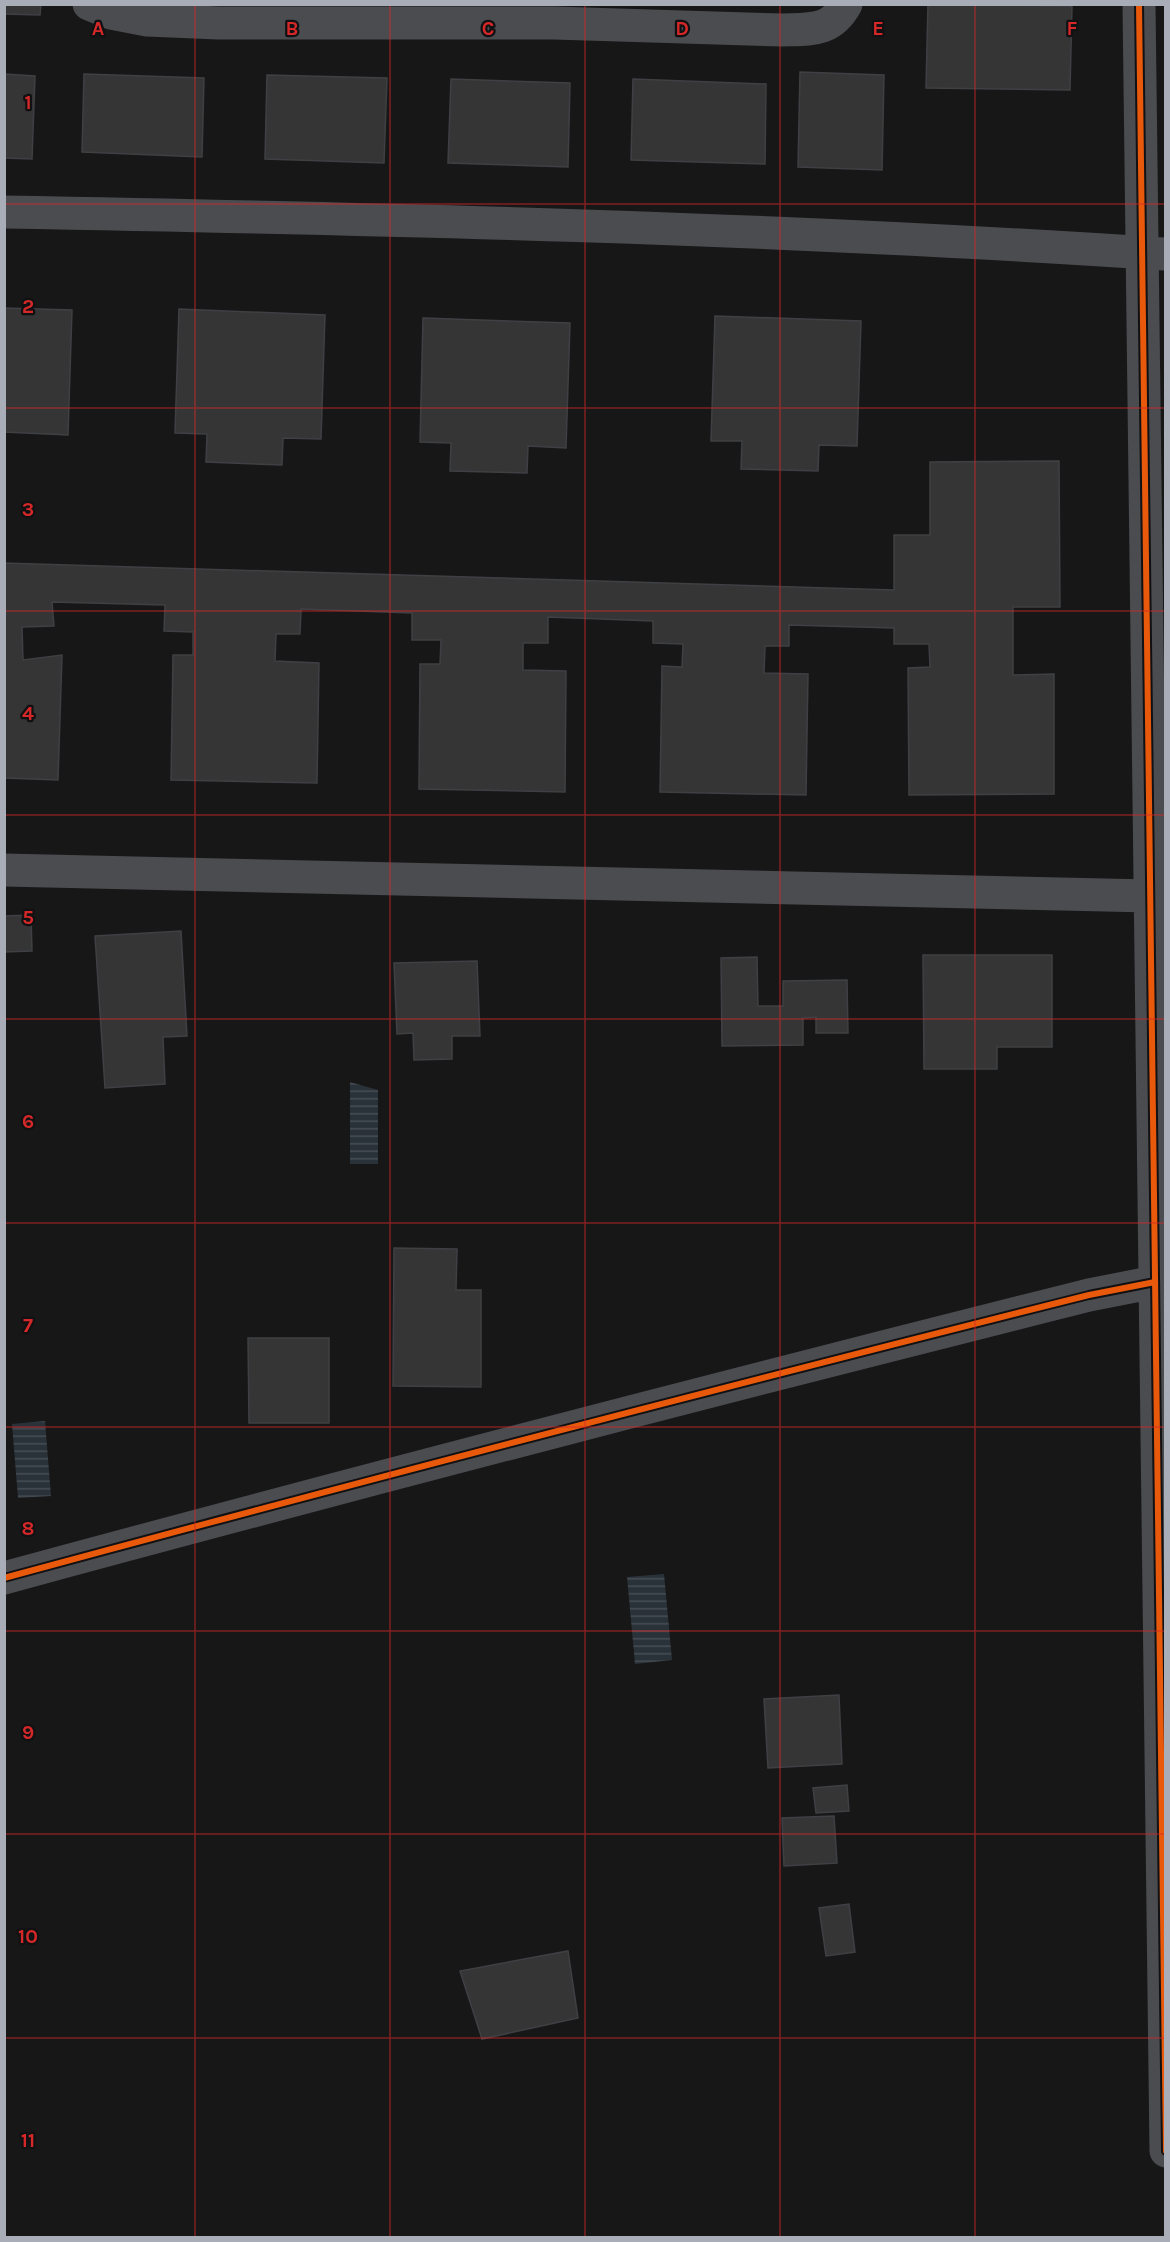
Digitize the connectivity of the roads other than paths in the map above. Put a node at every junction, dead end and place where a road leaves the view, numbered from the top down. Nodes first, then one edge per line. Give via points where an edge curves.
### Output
1 (89, 4) edge
2 (846, 4) edge
3 (1139, 4) edge
4 (4, 212) edge
5 (1154, 254) edge
6 (4, 870) edge
7 (1150, 896) junction
8 (1155, 1282) junction
9 (4, 1578) edge
10 (1166, 2151) edge

1 - 2 street via 147,20 219,23 554,23 782,30 827,25 840,16
3 - 5 street
4 - 5 street via 482,222 853,236
5 - 7 street
6 - 7 street
7 - 8 street
8 - 9 street via 1089,1295 673,1400
8 - 10 street

